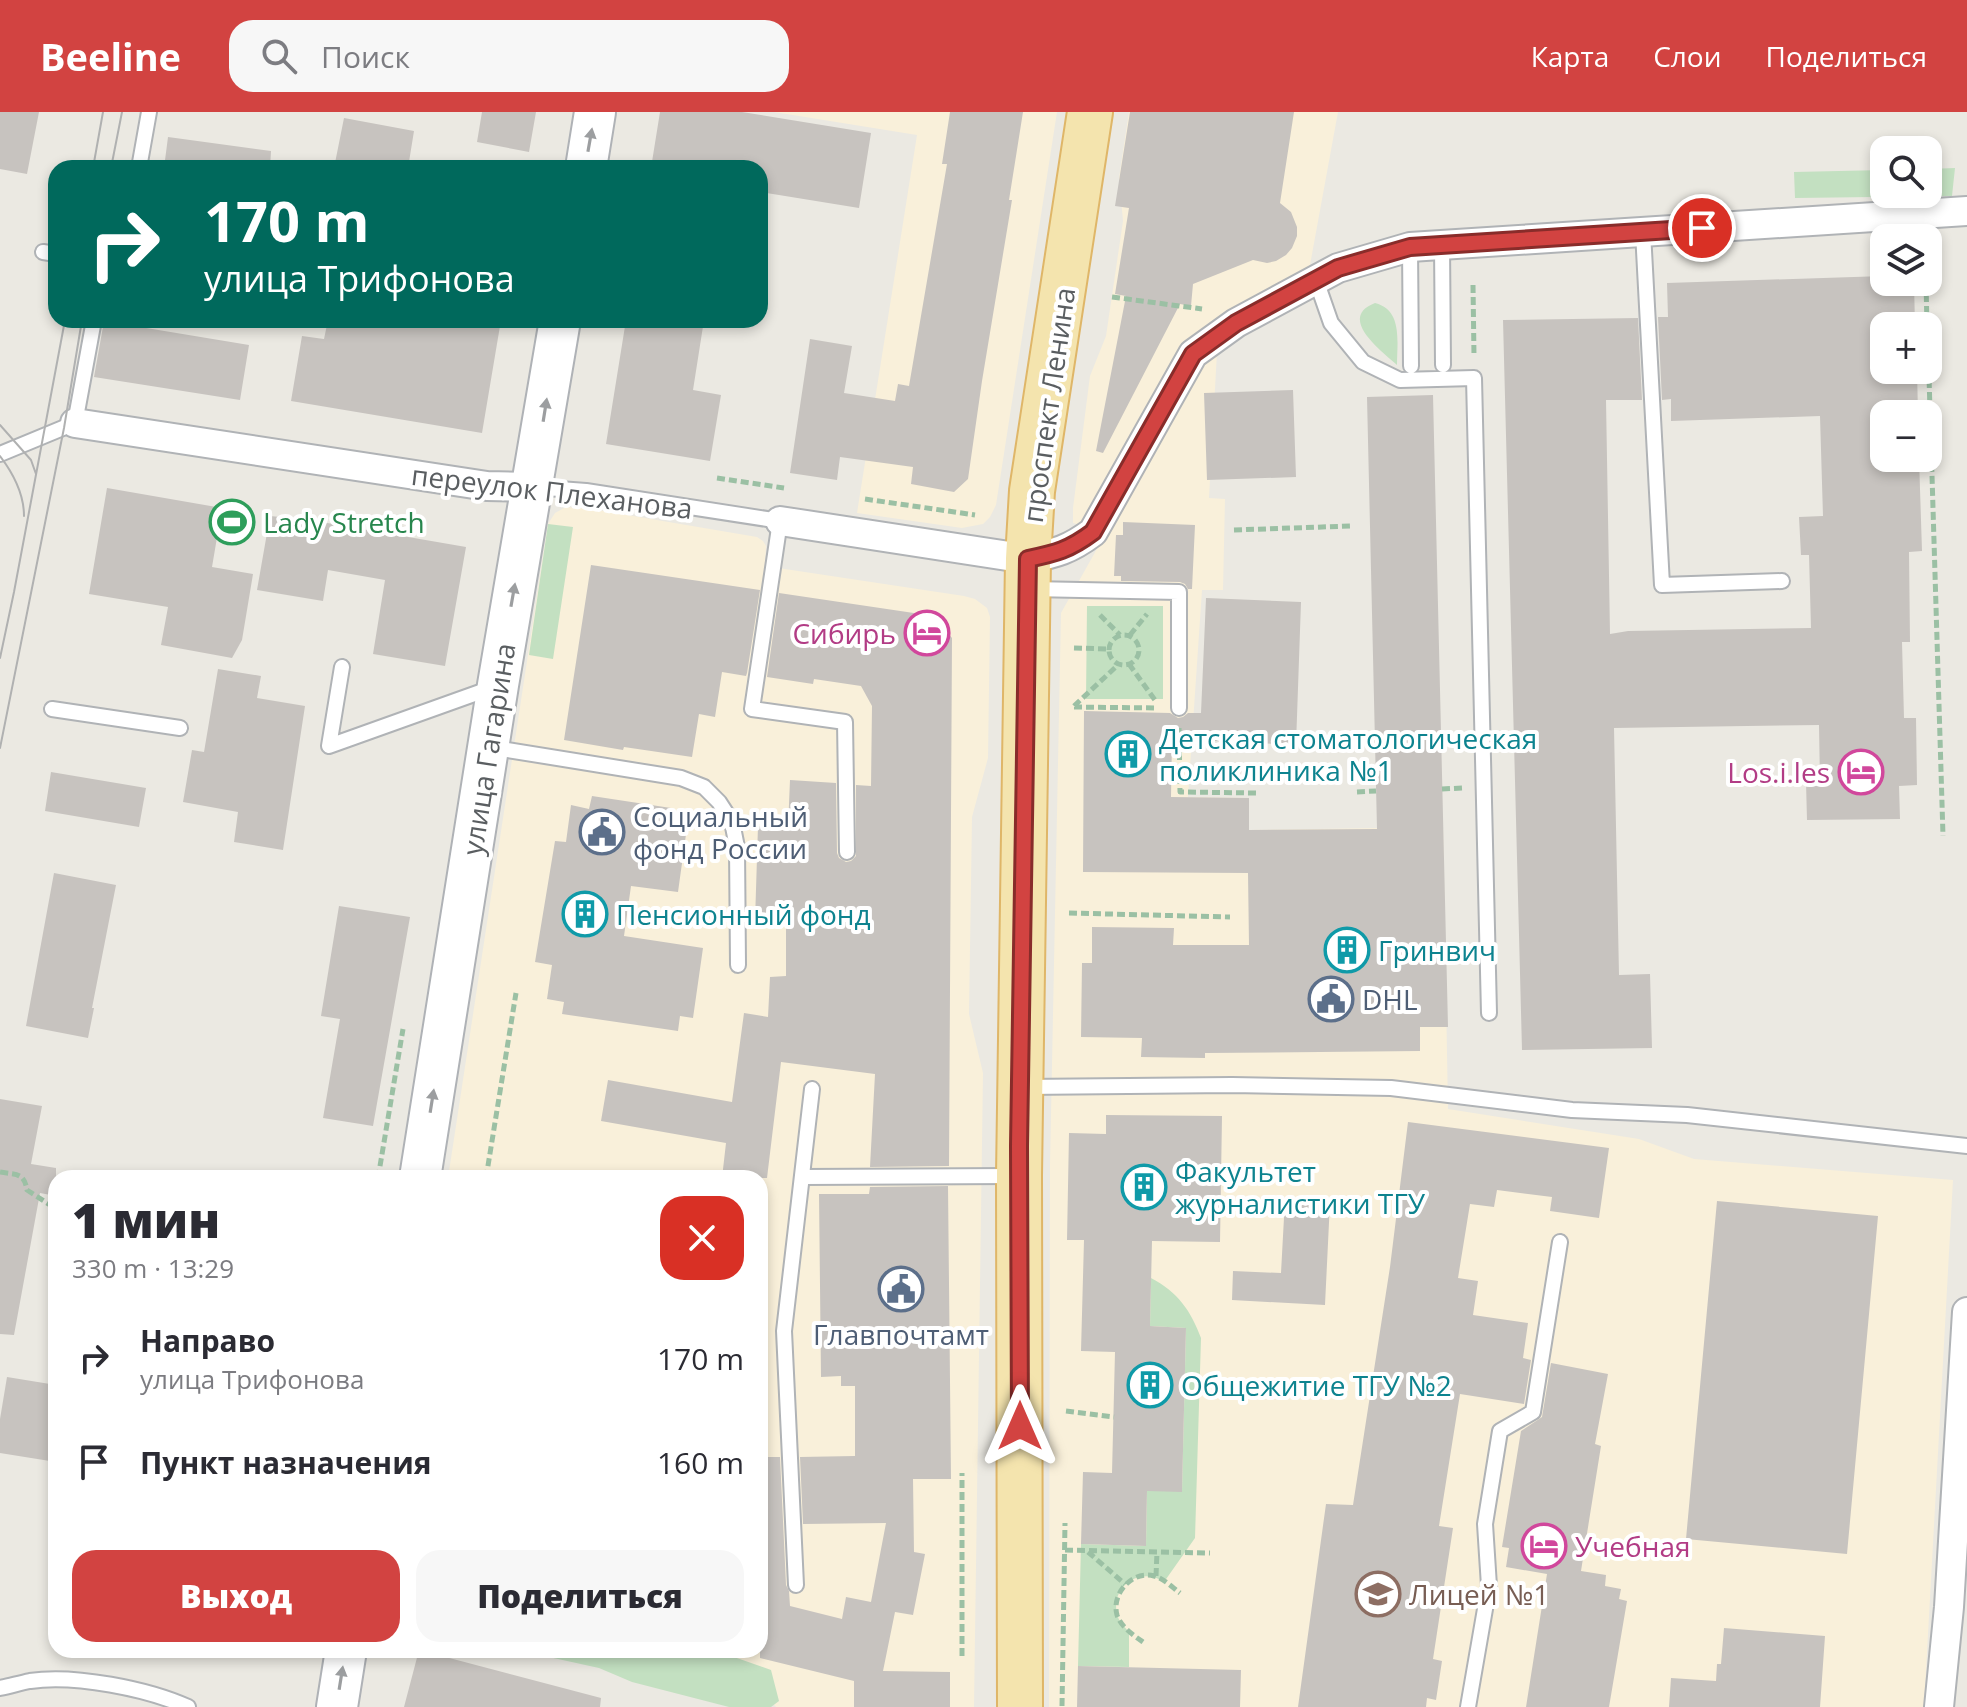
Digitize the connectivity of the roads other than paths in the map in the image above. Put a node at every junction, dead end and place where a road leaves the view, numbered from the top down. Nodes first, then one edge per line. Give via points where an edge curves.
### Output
1 (149, 112) edge
2 (595, 112) edge
3 (1090, 112) edge
4 (140, 160) edge
5 (587, 160) edge
6 (1967, 211) edge
7 (1643, 232) junction
8 (1442, 245) junction
9 (1410, 247) junction
10 (1316, 280) junction
11 (93, 328) edge
12 (559, 328) edge
13 (1443, 365) dead end
14 (1411, 366) dead end
15 (75, 423) junction
16 (0, 454) edge
17 (532, 487) junction
18 (780, 521) junction
19 (1027, 574) junction
20 (1782, 581) dead end
21 (342, 667) dead end
22 (498, 685) junction
23 (1179, 708) road end
24 (52, 709) dead end
25 (180, 728) dead end
26 (488, 747) junction
27 (847, 852) dead end
28 (738, 965) dead end
29 (1489, 1013) dead end
30 (1020, 1087) junction
31 (812, 1089) dead end
32 (1967, 1146) edge
33 (421, 1170) edge
34 (1019, 1176) junction
35 (802, 1177) junction
36 (1560, 1242) dead end
37 (1967, 1312) edge
38 (796, 1585) dead end
39 (345, 1658) edge
40 (0, 1688) edge
41 (188, 1707) edge
42 (337, 1707) edge
43 (1020, 1707) edge
44 (1468, 1707) edge
45 (1939, 1707) edge

1 - 4 lane
5 -> 2 main road
3 - 19 main road, проспект Ленина via 1032,491
6 - 7 street
7 - 8 street
7 - 20 lane via 1662,585
8 - 9 street
8 - 13 lane
9 - 10 street via 1338,268
9 - 14 lane
10 - 19 street via 1236,323 1193,354 1093,532
10 - 29 lane via 1331,323 1363,362 1400,380 1474,378
11 - 15 lane
17 -> 12 main road, улица Гагарина
15 - 16 lane
15 - 17 street, переулок Плеханова via 487,486
17 - 18 lane, переулок Плеханова
22 -> 17 main road, улица Гагарина
18 - 19 street, переулок Плеханова via 973,552
18 - 27 lane via 752,709 845,722
19 - 23 lane via 1179,592
19 - 30 main road, проспект Ленина
21 - 22 lane via 329,746
22 - 26 main road, улица Гагарина
24 - 25 lane
26 - 28 lane via 681,778 704,787 732,822 737,847
33 -> 26 main road, улица Гагарина
30 - 32 lane via 1391,1088
30 - 34 main road, проспект Ленина
31 - 35 lane
34 - 35 lane
34 - 43 main road, проспект Ленина
35 - 38 lane via 784,1331
36 - 44 lane via 1533,1412 1500,1431 1485,1524 1489,1586
37 - 45 street
42 -> 39 main road
40 - 41 lane via 80,1680 138,1690

